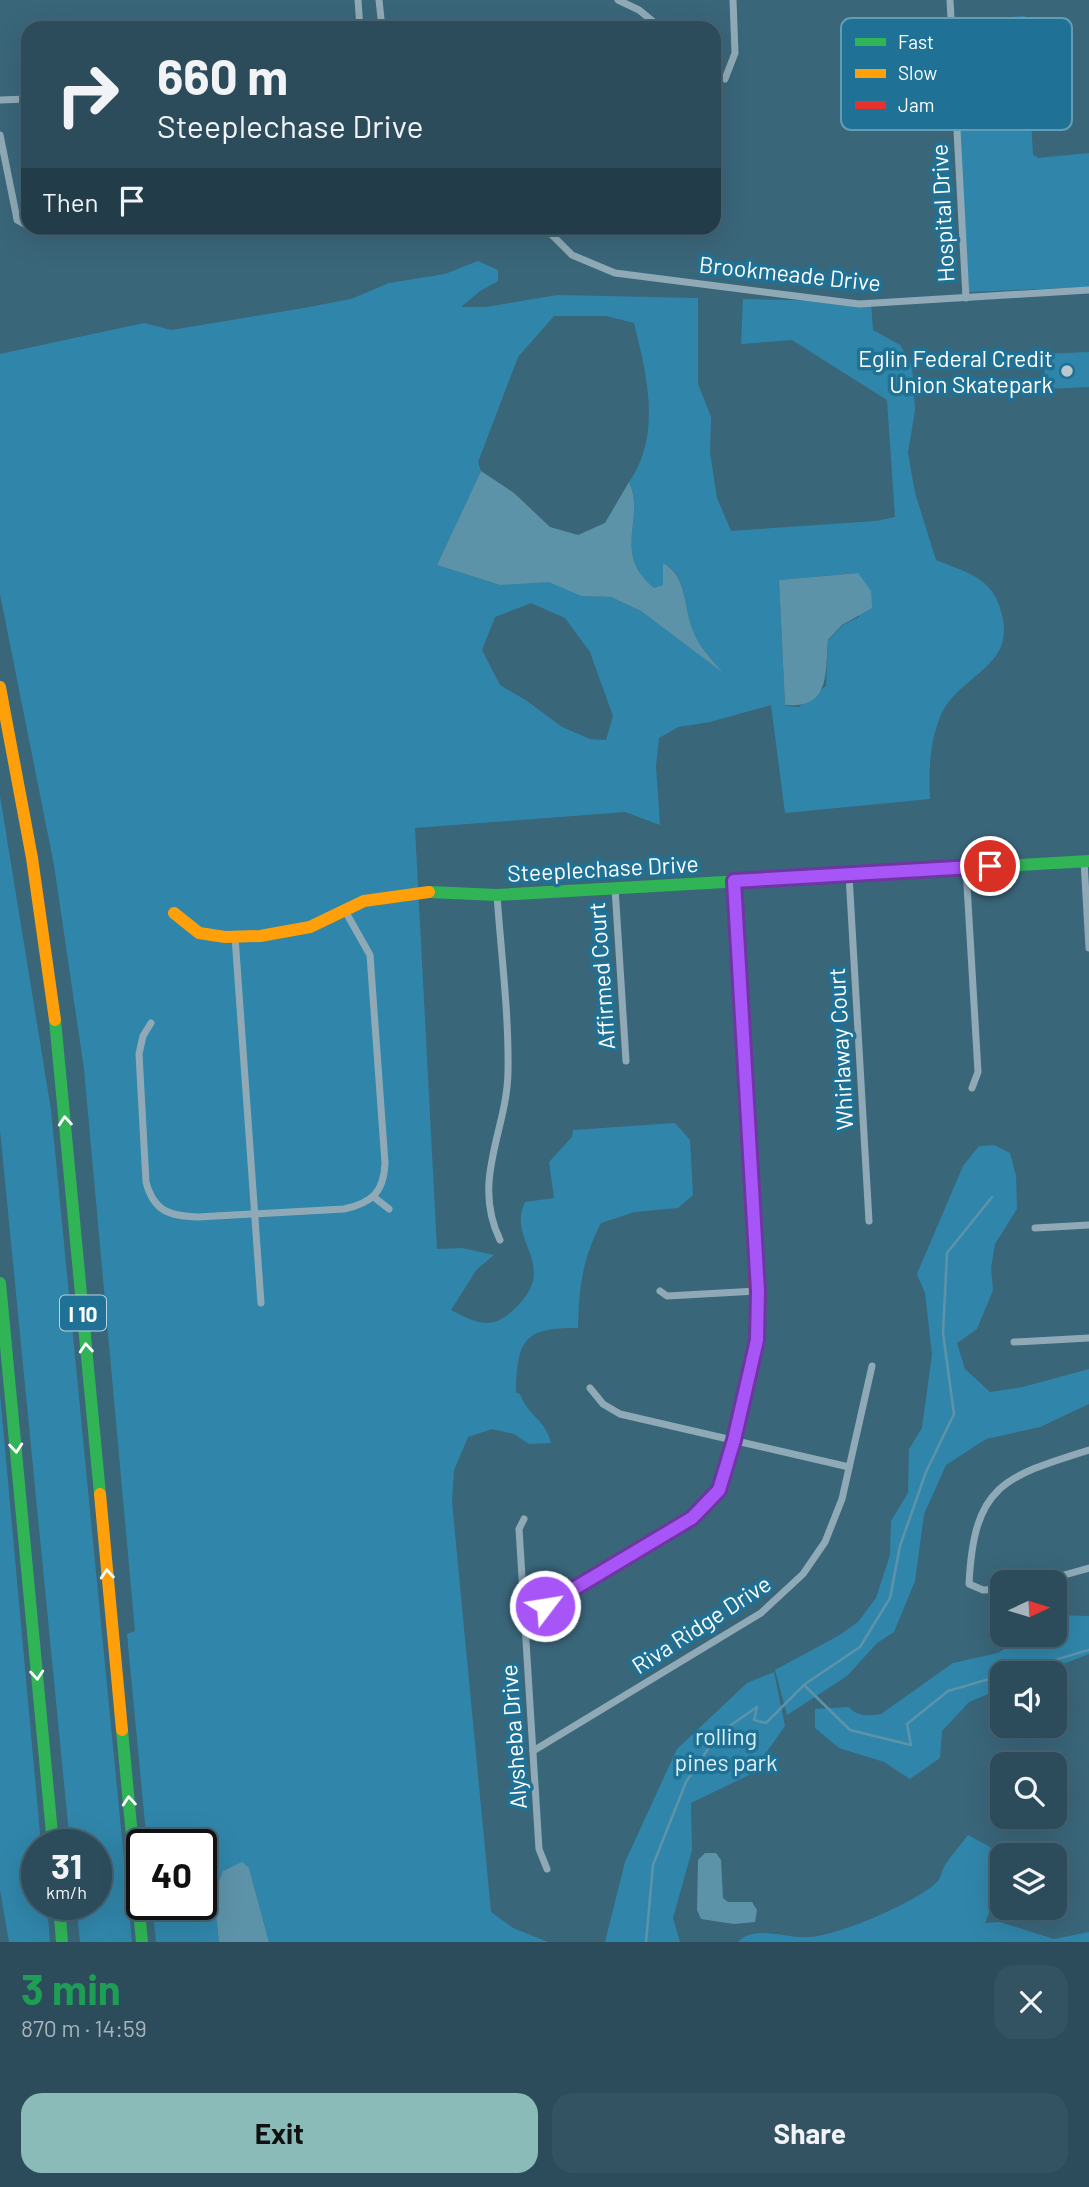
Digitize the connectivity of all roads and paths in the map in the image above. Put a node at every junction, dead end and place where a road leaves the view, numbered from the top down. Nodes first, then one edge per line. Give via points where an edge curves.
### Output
1 (358, 0) edge
2 (379, 0) edge
3 (618, 0) edge
4 (638, 0) edge
5 (733, 0) edge
6 (950, 0) edge
7 (639, 10) junction
8 (951, 18) edge
9 (360, 21) edge
10 (381, 21) edge
11 (652, 21) edge
12 (721, 77) edge
13 (21, 99) edge
14 (0, 100) edge
15 (957, 130) edge
16 (0, 135) edge
17 (21, 222) edge
18 (552, 235) edge
19 (1089, 290) edge
20 (966, 298) junction
21 (0, 687) edge
22 (1086, 861) edge
23 (966, 868) junction
24 (849, 874) junction
25 (734, 881) junction
26 (615, 888) junction
27 (498, 895) junction
28 (344, 909) junction
29 (174, 913) dead end
30 (235, 936) junction
31 (1089, 948) edge
32 (150, 1023) dead end
33 (626, 1061) dead end
34 (972, 1088) dead end
35 (375, 1198) junction
36 (389, 1209) dead end
37 (254, 1213) junction
38 (869, 1221) dead end
39 (1089, 1225) edge
40 (1035, 1228) dead end
41 (500, 1240) dead end
42 (0, 1283) edge
43 (660, 1291) dead end
44 (758, 1291) junction
45 (261, 1303) dead end
46 (1089, 1338) edge
47 (1014, 1342) dead end
48 (872, 1366) dead end
49 (590, 1388) dead end
50 (734, 1440) junction
51 (1089, 1450) edge
52 (849, 1466) junction
53 (524, 1519) dead end
54 (1089, 1567) edge
55 (1068, 1573) edge
56 (990, 1590) edge
57 (524, 1619) junction
58 (533, 1751) junction
59 (52, 1829) edge
60 (547, 1869) dead end
61 (60, 1920) edge
62 (62, 1942) edge
63 (142, 1942) edge

1 - 9 street
2 - 10 street
3 - 7 street
4 - 7 street
5 - 12 street via 733,62 724,79
6 - 8 street, Hospital Drive
7 - 11 street
13 - 14 street
15 - 20 street, Hospital Drive
16 - 17 street
18 - 20 street, Brookmeade Drive via 572,255 615,273 859,304
19 - 20 street, Brookmeade Drive
63 -> 21 main road, I 10 via 56,1024 32,858
22 - 23 main road, Steeplechase Drive
22 - 31 street
23 - 24 main road, Steeplechase Drive
23 - 34 street via 978,1072
24 - 25 main road, Steeplechase Drive
24 - 38 street, Whirlaway Court
25 - 26 main road, Steeplechase Drive
25 - 44 main road
26 - 27 main road, Steeplechase Drive
26 - 33 street, Affirmed Court
27 - 28 main road, Steeplechase Drive via 394,895
27 - 41 street via 508,1074 488,1174 491,1222
28 - 30 main road, Steeplechase Drive via 299,931
28 - 35 street via 370,955 385,1163 385,1178
29 - 30 main road, Steeplechase Drive via 200,933
30 - 37 street
32 - 37 street via 139,1054 150,1197 158,1208 178,1216
35 - 36 street
35 - 37 street via 344,1209
37 - 45 street
39 - 40 street
42 -> 59 main road
43 - 44 street via 667,1296
44 - 50 main road via 757,1340
46 - 47 street
48 - 52 street, Riva Ridge Drive
49 - 50 street via 603,1404 620,1414
50 - 52 street
50 - 57 main road via 719,1490 692,1518
51 - 56 street via 1041,1464 1004,1483 987,1503 975,1526 970,1584
52 - 58 street, Riva Ridge Drive via 825,1542 776,1602
53 - 57 street, Alysheba Drive via 519,1529
54 - 55 street
57 - 58 street, Alysheba Drive
58 - 60 street, Alysheba Drive via 539,1849
61 - 62 main road

